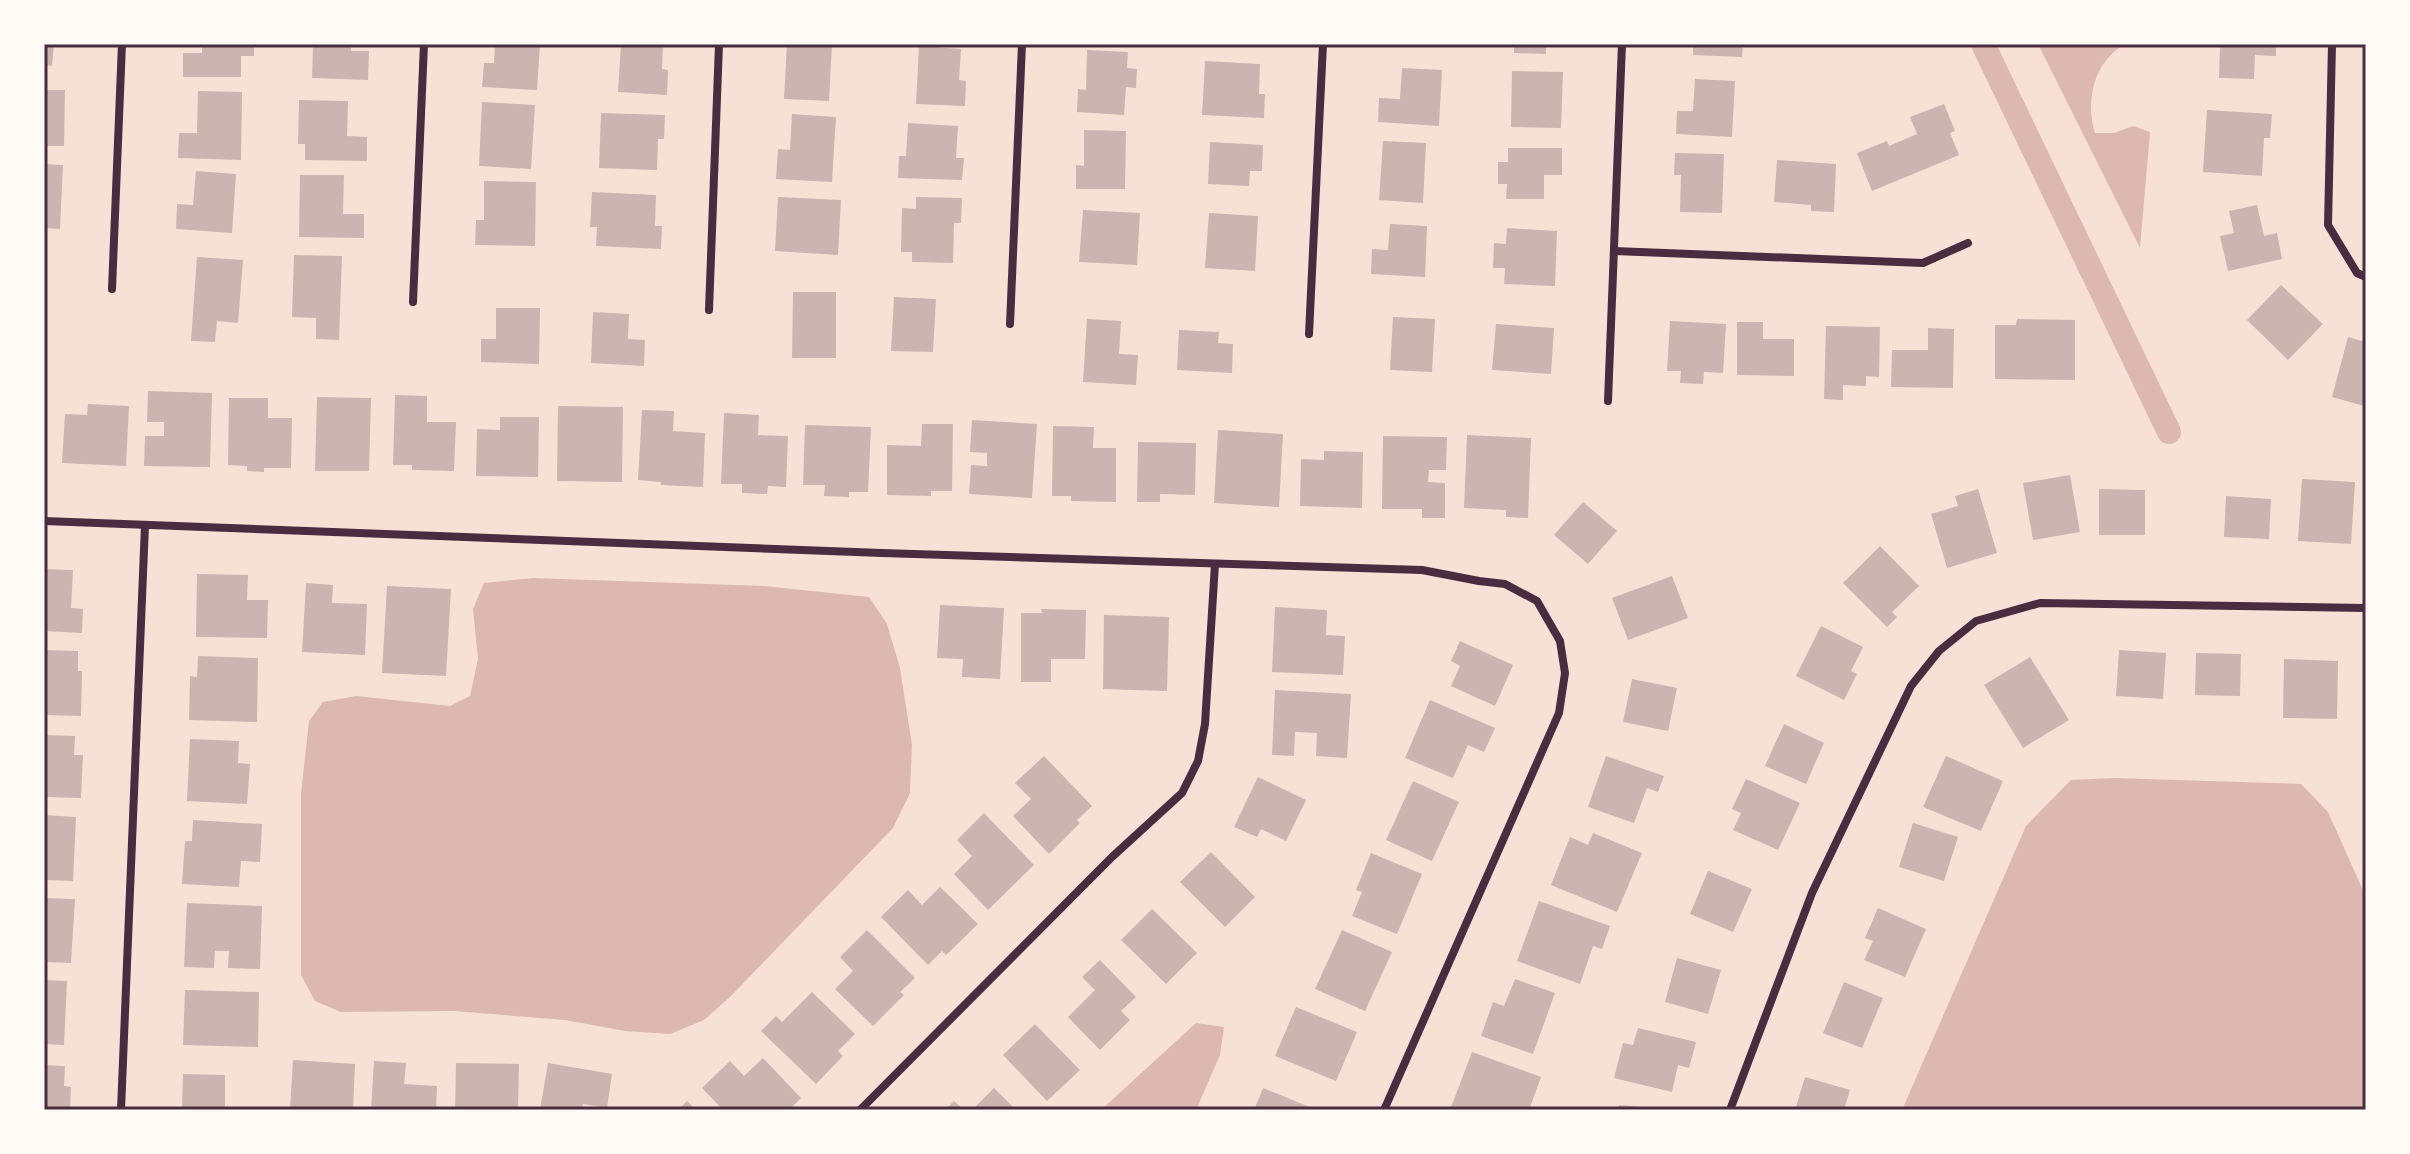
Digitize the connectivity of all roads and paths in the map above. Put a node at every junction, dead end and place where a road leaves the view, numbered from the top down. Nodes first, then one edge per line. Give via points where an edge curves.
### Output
1 (122, 44) edge
2 (424, 44) edge
3 (719, 44) edge
4 (1022, 44) edge
5 (1323, 44) edge
6 (1622, 44) edge
7 (2332, 44) edge
8 (1968, 243) dead end
9 (1614, 251) junction
10 (2366, 277) edge
11 (112, 289) dead end
12 (413, 302) dead end
13 (709, 310) dead end
14 (1010, 324) dead end
15 (1309, 334) dead end
16 (1608, 401) dead end
17 (44, 521) edge
18 (145, 525) junction
19 (1215, 564) junction
20 (2366, 608) edge
21 (121, 1110) edge
22 (860, 1110) edge
23 (1384, 1110) edge
24 (1730, 1110) edge

1 - 11 street
2 - 12 street
3 - 13 street
4 - 14 street
5 - 15 street
6 - 9 street
7 - 10 street via 2328,225 2357,273
8 - 9 street via 1923,263
9 - 16 street
17 - 18 street
18 - 19 street
18 - 21 street
19 - 22 street via 1205,724 1198,761 1182,793
19 - 23 street via 1422,570 1505,584 1537,601 1560,641 1565,673 1559,713
20 - 24 street via 2040,603 1976,621 1939,651 1911,686 1812,893

